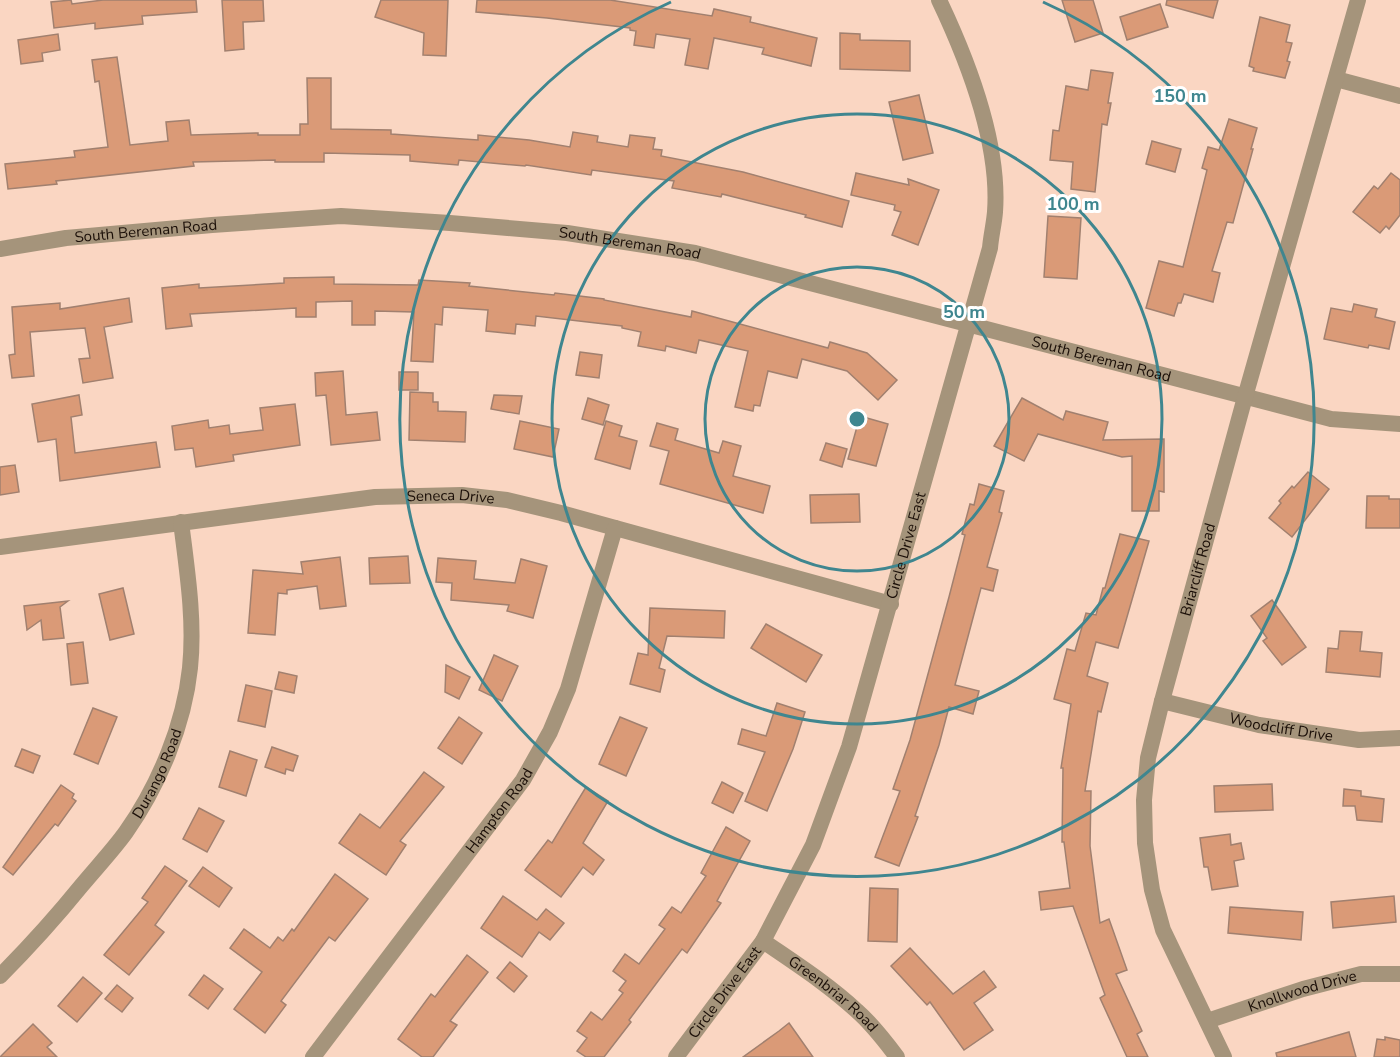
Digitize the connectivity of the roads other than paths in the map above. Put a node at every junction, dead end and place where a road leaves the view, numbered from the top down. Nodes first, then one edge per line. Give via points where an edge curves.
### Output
1 (939, 0) edge
2 (1358, 0) edge
3 (1336, 79) junction
4 (1400, 96) edge
5 (0, 249) edge
6 (968, 323) junction
7 (1245, 397) junction
8 (1400, 424) edge
9 (181, 522) junction
10 (615, 528) junction
11 (0, 547) edge
12 (891, 604) junction
13 (1162, 701) junction
14 (1400, 738) edge
15 (763, 940) junction
16 (1400, 974) edge
17 (0, 976) edge
18 (1207, 1022) junction
19 (313, 1057) edge
20 (676, 1057) edge
21 (897, 1057) edge
22 (1224, 1057) edge

1 - 6 street, Circle Drive East via 977,93 993,173 995,211 990,248
2 - 3 street, Briarcliff Road
3 - 4 street
3 - 7 street, Briarcliff Road
5 - 6 street, South Bereman Road via 77,237 341,216 450,223 567,233 695,253
6 - 7 street, South Bereman Road
6 - 12 street, Circle Drive East
7 - 8 street, South Bereman Road via 1331,419
7 - 13 street, Briarcliff Road
9 - 10 street, Seneca Drive via 375,497 462,495 507,500
9 - 11 street, Seneca Drive
9 - 17 street, Durango Road via 191,615 190,668 165,759 126,831 44,931
10 - 12 street, Seneca Drive
10 - 19 street, Hampton Road via 568,689 528,771
12 - 15 street, Circle Drive East via 849,747 813,845
13 - 14 street, Woodcliff Drive via 1259,725 1359,740
13 - 18 street, Briarcliff Road via 1148,758 1145,843 1163,930
15 - 20 street, Circle Drive East
15 - 21 street, Greenbriar Road via 858,1011
16 - 18 street, Knollwood Drive via 1361,974
18 - 22 street, Briarcliff Road

